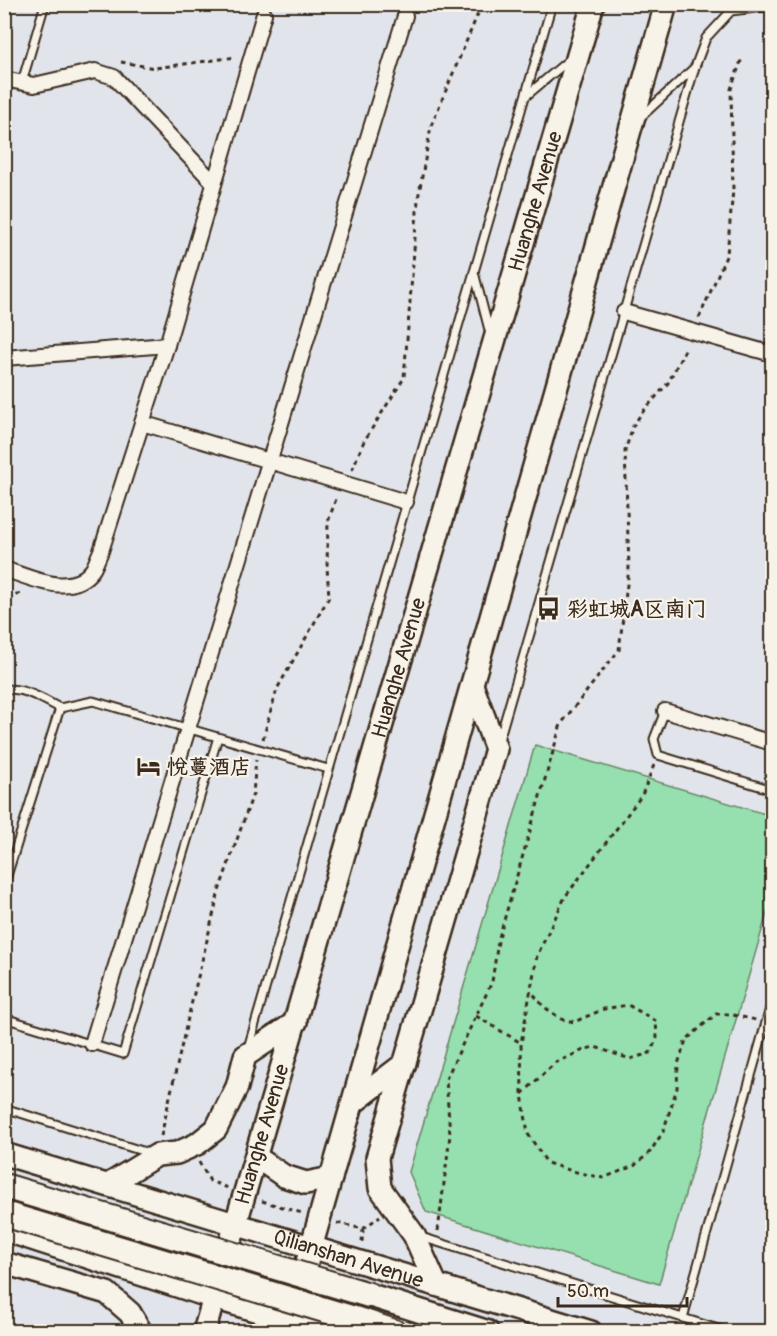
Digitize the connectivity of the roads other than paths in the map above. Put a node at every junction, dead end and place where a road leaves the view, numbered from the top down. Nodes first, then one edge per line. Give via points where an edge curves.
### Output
1 (45, 4) edge
2 (552, 4) edge
3 (593, 4) edge
4 (772, 6) edge
5 (660, 9) edge
6 (264, 14) dead end
7 (405, 15) dead end
8 (579, 51) junction
9 (695, 67) junction
10 (4, 79) edge
11 (22, 83) junction
12 (525, 96) junction
13 (632, 124) junction
14 (214, 183) junction
15 (474, 269) junction
16 (624, 312) junction
17 (167, 345) junction
18 (493, 346) junction
19 (772, 354) edge
20 (4, 358) edge
21 (142, 423) junction
22 (269, 461) junction
23 (406, 502) junction
24 (4, 569) edge
25 (472, 685) junction
26 (4, 690) edge
27 (60, 708) junction
28 (665, 711) joint
29 (188, 728) junction
30 (218, 737) junction
31 (772, 742) edge
32 (496, 749) junction
33 (328, 769) junction
34 (772, 790) edge
35 (6, 879) edge
36 (772, 1001) edge
37 (4, 1018) edge
38 (296, 1022) junction
39 (92, 1044) junction
40 (245, 1056) junction
41 (405, 1063) junction
42 (353, 1103) junction
43 (4, 1108) edge
44 (4, 1154) edge
45 (157, 1155) junction
46 (256, 1157) junction
47 (331, 1178) junction
48 (108, 1185) junction
49 (4, 1186) edge
50 (4, 1214) edge
51 (236, 1224) junction
52 (4, 1230) edge
53 (414, 1235) junction
54 (312, 1247) junction
55 (4, 1263) edge
56 (436, 1284) junction
57 (369, 1296) joint
58 (214, 1298) junction
59 (683, 1318) junction
60 (289, 1326) edge
61 (141, 1332) edge
62 (204, 1332) edge
63 (328, 1332) edge
64 (394, 1332) edge
65 (487, 1332) edge
66 (591, 1332) edge
67 (728, 1332) edge

1 - 11 lane
2 - 12 lane
3 - 8 main road, Huanghe Avenue
4 - 9 lane via 731,11 706,38
5 - 13 main road
6 - 14 street
7 - 22 street
8 - 12 lane
8 - 18 main road, Huanghe Avenue
9 - 13 lane
9 - 16 lane
10 - 11 street
11 - 14 street via 34,85 95,72 114,77
12 - 15 lane
13 - 25 main road
14 - 17 street
15 - 18 lane
15 - 23 lane
16 - 19 street
16 - 32 lane
17 - 20 street
17 - 21 street
18 - 38 main road, Huanghe Avenue
21 - 22 street
21 - 24 street via 93,570 77,583 57,586
22 - 23 street
22 - 29 street
23 - 33 lane
25 - 32 main road
25 - 42 main road
26 - 27 lane via 34,696
27 - 29 lane via 93,701
27 - 35 lane
28 - 31 street
28 - 34 lane via 654,739 658,755
29 - 30 lane
29 - 39 street
30 - 33 lane
30 - 39 lane via 123,1054
32 - 41 main road
33 - 40 lane
36 - 59 lane
37 - 39 lane
38 - 40 main road
38 - 46 main road, Huanghe Avenue
40 - 45 main road via 237,1086 216,1129 177,1153
41 - 42 main road
41 - 53 main road via 377,1158 380,1188
42 - 47 main road
43 - 45 lane
44 - 48 main road, Qilianshan Avenue
45 - 48 main road
46 - 47 main road via 284,1176 306,1183
46 - 51 main road, Huanghe Avenue
47 - 54 main road
48 - 51 main road, Qilianshan Avenue
49 - 57 highway, bridge
50 - 64 highway, bridge
51 - 54 main road, Qilianshan Avenue
51 - 58 main road, Huanghe Avenue
52 - 58 main road
53 - 56 main road
53 - 59 lane
54 - 56 main road, Qilianshan Avenue
54 - 60 main road
55 - 61 main road via 107,1293 130,1313
56 - 66 main road, Qilianshan Avenue
57 - 65 highway
58 - 60 main road
58 - 62 main road, Huanghe Avenue
59 - 67 lane
60 - 63 main road

